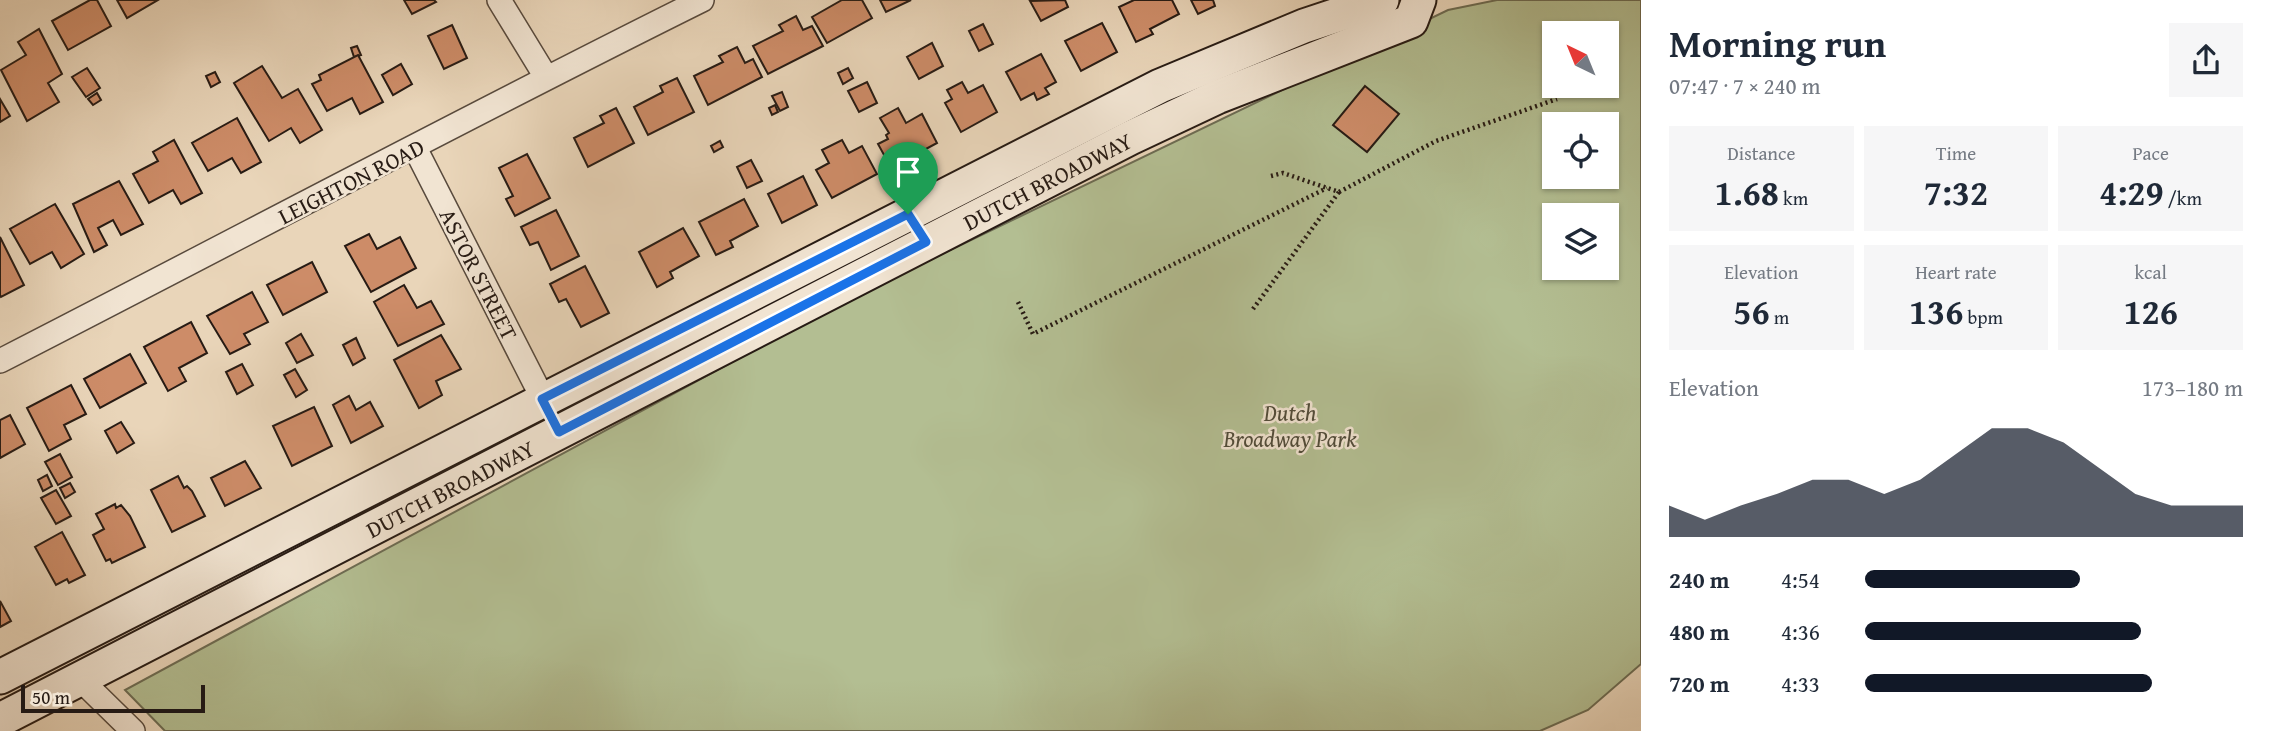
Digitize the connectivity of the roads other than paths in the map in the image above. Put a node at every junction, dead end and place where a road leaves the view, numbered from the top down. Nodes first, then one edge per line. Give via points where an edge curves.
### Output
1 (499, 0) edge
2 (702, 0) edge
3 (1382, 0) edge
4 (1419, 0) edge
5 (546, 77) junction
6 (415, 148) junction
7 (908, 214) junction
8 (926, 242) junction
9 (0, 361) edge
10 (542, 399) junction
11 (559, 432) junction
12 (57, 648) junction
13 (0, 677) edge
14 (81, 680) junction
15 (0, 720) edge
16 (134, 731) edge

1 - 5 street
2 - 5 street, LEIGHTON ROAD
3 - 7 main road, DUTCH BROADWAY via 1304,26 1160,86
4 - 8 main road, DUTCH BROADWAY via 1411,21 1217,97
5 - 6 street, LEIGHTON ROAD
6 - 9 street, LEIGHTON ROAD
6 - 10 street, ASTOR STREET
7 - 8 main road
7 - 10 main road, DUTCH BROADWAY
8 - 11 main road, DUTCH BROADWAY
10 - 11 main road
10 - 12 main road, DUTCH BROADWAY
11 - 14 main road, DUTCH BROADWAY
12 - 13 main road, DUTCH BROADWAY
12 - 14 main road
14 - 15 main road, DUTCH BROADWAY
14 - 16 street

